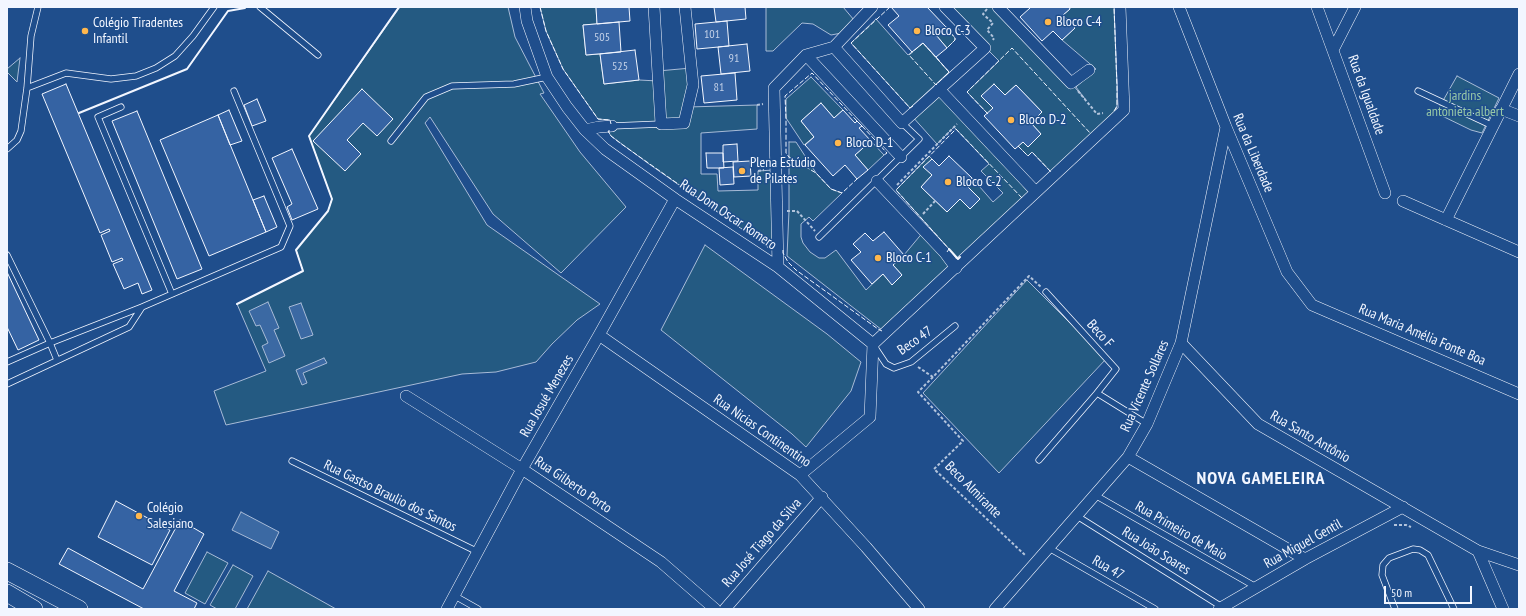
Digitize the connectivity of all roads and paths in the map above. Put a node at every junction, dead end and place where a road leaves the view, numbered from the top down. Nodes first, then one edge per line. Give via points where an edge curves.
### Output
1 (38, 7) edge
2 (214, 7) edge
3 (260, 7) edge
4 (525, 7) edge
5 (654, 7) edge
6 (685, 7) edge
7 (945, 7) edge
8 (989, 7) edge
9 (998, 7) edge
10 (1120, 7) edge
11 (1179, 7) edge
12 (1317, 7) edge
13 (1355, 7) edge
14 (868, 8) edge
15 (834, 47) junction
16 (985, 48) junction
17 (1333, 50) junction
18 (318, 55) dead end
19 (806, 55) junction
20 (1089, 70) dead end
21 (1519, 74) edge
22 (547, 77) junction
23 (1071, 83) junction
24 (27, 88) junction
25 (939, 89) junction
26 (234, 91) dead end
27 (1418, 92) dead end
28 (121, 107) dead end
29 (1501, 109) junction
30 (1109, 112) dead end
31 (1519, 116) edge
32 (902, 123) junction
33 (661, 124) junction
34 (612, 126) joint
35 (1493, 126) junction
36 (954, 127) dead end
37 (1226, 127) junction
38 (585, 130) junction
39 (391, 141) dead end
40 (7, 149) edge
41 (901, 157) junction
42 (877, 181) junction
43 (893, 190) dead end
44 (1036, 192) junction
45 (1385, 193) dead end
46 (675, 198) junction
47 (935, 201) dead end
48 (1403, 201) dead end
49 (784, 211) dead end
50 (1446, 220) junction
51 (916, 222) junction
52 (820, 237) joint
53 (1519, 252) edge
54 (7, 255) edge
55 (778, 267) junction
56 (956, 268) junction
57 (1046, 292) joint
58 (172, 294) junction
59 (1312, 305) joint
60 (142, 307) junction
61 (955, 326) dead end
62 (599, 335) junction
63 (50, 343) junction
64 (1181, 343) junction
65 (873, 344) junction
66 (57, 360) junction
67 (7, 362) edge
68 (910, 362) junction
69 (933, 377) junction
70 (7, 384) edge
71 (1098, 393) junction
72 (1519, 394) edge
73 (406, 396) dead end
74 (1147, 424) junction
75 (1128, 457) junction
76 (1039, 460) dead end
77 (292, 461) dead end
78 (522, 469) junction
79 (800, 475) junction
80 (1095, 495) junction
81 (822, 497) junction
82 (1403, 507) junction
83 (1077, 516) junction
84 (1049, 548) junction
85 (1478, 551) junction
86 (478, 552) junction
87 (1305, 559) junction
88 (1034, 564) junction
89 (1519, 565) edge
90 (7, 571) edge
91 (1256, 587) junction
92 (7, 593) edge
93 (454, 596) junction
94 (1222, 608) edge
95 (34, 609) edge
96 (79, 609) edge
97 (447, 609) edge
98 (478, 609) edge
99 (715, 609) edge
100 (725, 609) edge
101 (919, 609) edge
102 (995, 609) edge
103 (1155, 609) edge
104 (1394, 609) edge
105 (1454, 609) edge
106 (1503, 609) edge

1 - 24 lane via 31,36
2 - 24 lane via 175,56 156,68 136,76 110,78 66,73
3 - 18 lane
4 - 22 street, Rua Dom Oscar Romero
5 - 33 street
6 - 33 street via 693,85 684,124
7 - 16 street
8 - 16 path via 983,14 993,23 987,30 994,38
9 - 23 street
10 - 44 street via 1124,110
11 - 37 street, Rua da Liberdade
12 - 17 street, Rua da Igualdade
13 - 17 street
14 - 15 street
15 - 19 street
15 - 32 street
16 - 25 street
17 - 45 street, Rua da Igualdade
19 - 41 street
19 - 55 street via 774,88
20 - 23 street
21 - 29 street
22 - 38 street, Rua Dom Oscar Romero via 566,107
22 - 39 lane via 514,84 452,86 426,97
23 - 30 path via 1097,114
24 - 40 lane via 21,131 17,140
25 - 32 street
25 - 44 street
26 - 58 lane via 290,226 281,247
27 - 35 lane
28 - 58 lane via 98,117
29 - 31 street
29 - 35 street
32 - 41 lane via 919,139
33 - 34 lane
34 - 38 street
35 - 50 street
36 - 43 path
37 - 59 street, Rua da Liberdade via 1287,272
37 - 64 street, Rua Vicente Sollares
38 - 46 street, Rua Dom Oscar Romero via 605,149
41 - 42 lane
42 - 51 street
42 - 52 lane
44 - 56 street
46 - 55 street, Rua Dom Oscar Romero
46 - 62 street, Rua Josué Menezes
47 - 51 path
48 - 50 street
49 - 52 path via 797,211
50 - 53 street
51 - 56 street
54 - 63 lane
55 - 65 street, Rua Dom Oscar Romero
56 - 65 street
57 - 69 path via 1030,276
57 - 71 lane, Beco F via 1116,369
58 - 60 lane
59 - 72 street, Rua Maria Amélia Fonte Boa
60 - 63 lane
60 - 66 lane via 129,328
61 - 68 lane, Beco 47
62 - 78 street, Rua Josué Menezes
62 - 79 street, Rua Nicias Continentino
63 - 66 lane
63 - 67 lane
64 - 74 street, Rua Vicente Sollares
64 - 82 street, Rua Santo Antônio via 1258,424
65 - 68 lane, Beco 47 via 886,364 894,368
65 - 79 street via 870,417
66 - 70 lane
68 - 69 path
69 - 88 path, Beco Almirante via 918,392 963,441 934,470
71 - 74 lane
71 - 76 lane, Beco F
73 - 78 street, Rua Gilberto Porto
74 - 75 street, Rua Vicente Sollares
75 - 80 street, Rua Vicente Sollares
75 - 87 street
77 - 86 lane, Rua Gastso Braulio dos Santos
78 - 86 street, Rua Josué Menezes
78 - 99 street, Rua Gilberto Porto via 661,562
79 - 81 street, Rua Nicias Continentino
80 - 83 street, Rua Vicente Sollares
80 - 91 lane, Rua Primeiro de Maio
81 - 100 street, Rua José Tiago da Silva
81 - 101 street, Rua Nicias Continentino
82 - 85 street, Rua Santo Antônio
82 - 87 street, Rua Miguel Gentil
83 - 84 street, Rua Vicente Sollares
83 - 94 lane, Rua João Soares
84 - 88 street, Rua Vicente Sollares
84 - 103 lane, Rua 47
85 - 89 street, Rua Santo Antônio
85 - 106 street
86 - 93 street, Rua Josué Menezes
87 - 91 street, Rua Miguel Gentil
88 - 102 street, Rua Vicente Sollares
90 - 96 main road
91 - 94 street, Rua Miguel Gentil
92 - 95 main road
93 - 97 street, Rua Josué Menezes
93 - 98 lane
104 - 105 lane via 1382,575 1384,565 1389,558 1413,549 1428,555

